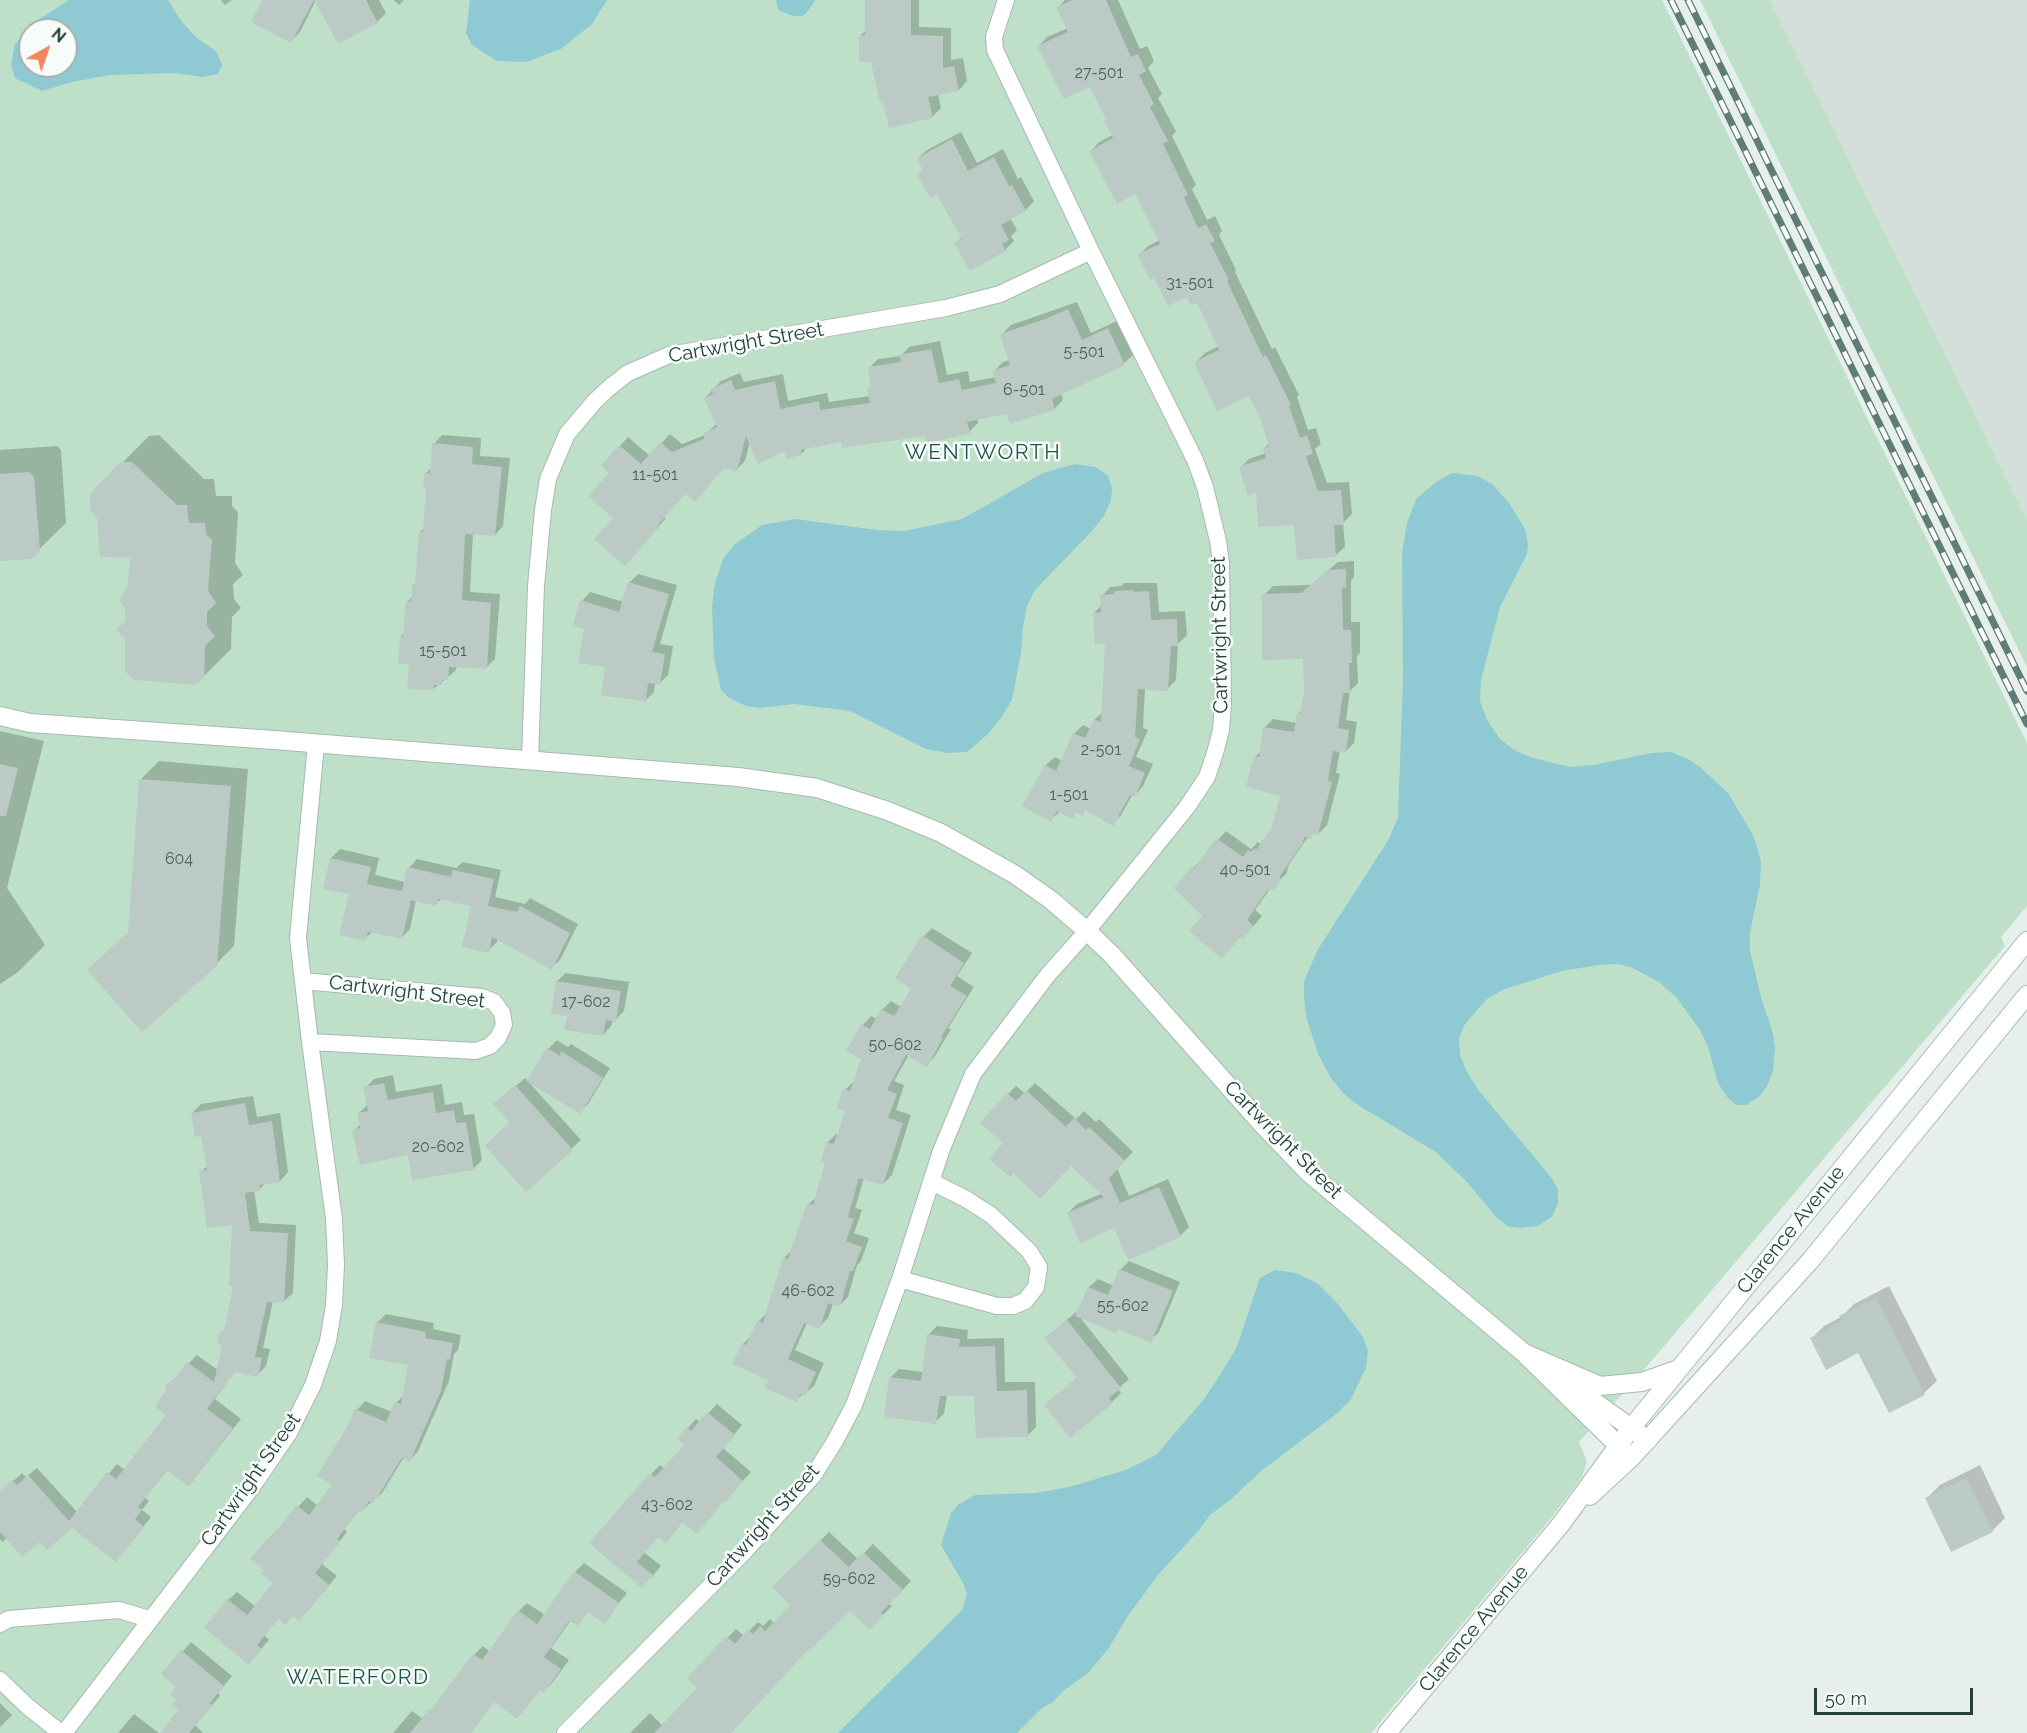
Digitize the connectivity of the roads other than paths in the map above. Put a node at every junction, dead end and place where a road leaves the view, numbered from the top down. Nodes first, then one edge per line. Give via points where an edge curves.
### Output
1 (1006, 0) edge
2 (1091, 251) junction
3 (0, 716) edge
4 (316, 744) junction
5 (530, 760) junction
6 (1087, 931) junction
7 (2027, 941) edge
8 (303, 981) junction
9 (2027, 995) edge
10 (310, 1042) junction
11 (932, 1182) junction
12 (900, 1279) junction
13 (1524, 1353) junction
14 (1678, 1369) junction
15 (1632, 1427) junction
16 (1648, 1440) junction
17 (1617, 1446) junction
18 (1631, 1458) junction
19 (1561, 1524) junction
20 (150, 1619) junction
21 (0, 1624) edge
22 (0, 1680) edge
23 (62, 1733) edge
24 (564, 1733) edge
25 (1387, 1733) edge

1 - 2 street, Cartwright Street via 994,38 995,50
2 - 5 street, Cartwright Street via 1000,294 946,308 669,355 628,373 610,387 567,434 548,479 536,586
2 - 6 street, Cartwright Street via 1205,487 1221,563 1223,705 1221,730 1207,777
3 - 4 street, Cartwright Street via 30,723
4 - 5 street, Cartwright Street
4 - 8 street, Cartwright Street via 298,938
5 - 6 street, Cartwright Street via 738,777 817,788 941,833 1014,874
6 - 11 street, Cartwright Street via 1047,976 973,1074
6 - 13 street, Cartwright Street via 1308,1172
7 - 14 street, Clarence Avenue
8 - 10 street, Cartwright Street
8 - 10 street, Cartwright Street via 482,997 494,1002 504,1025 490,1046 476,1051
9 - 16 street, Clarence Avenue via 1810,1261
10 - 20 street, Cartwright Street via 334,1219 336,1275 328,1341 313,1385 289,1433
11 - 12 street, Cartwright Street
11 - 12 street via 990,1215 1029,1251 1040,1267 1036,1287 1025,1301 997,1306
12 - 24 street, Cartwright Street via 854,1405 813,1476 745,1551
13 - 14 street via 1600,1386 1642,1382
13 - 15 street, Cartwright Street
13 - 17 street, Cartwright Street
14 - 15 street, Clarence Avenue
15 - 16 street, Cartwright Street
15 - 17 street, Clarence Avenue
16 - 18 street, Clarence Avenue
17 - 18 street, Cartwright Street
17 - 19 street, Clarence Avenue
18 - 19 street, Clarence Avenue
19 - 25 street, Clarence Avenue
20 - 21 street via 119,1610 9,1619
20 - 23 street, Cartwright Street
22 - 23 street, Cartwright Street

